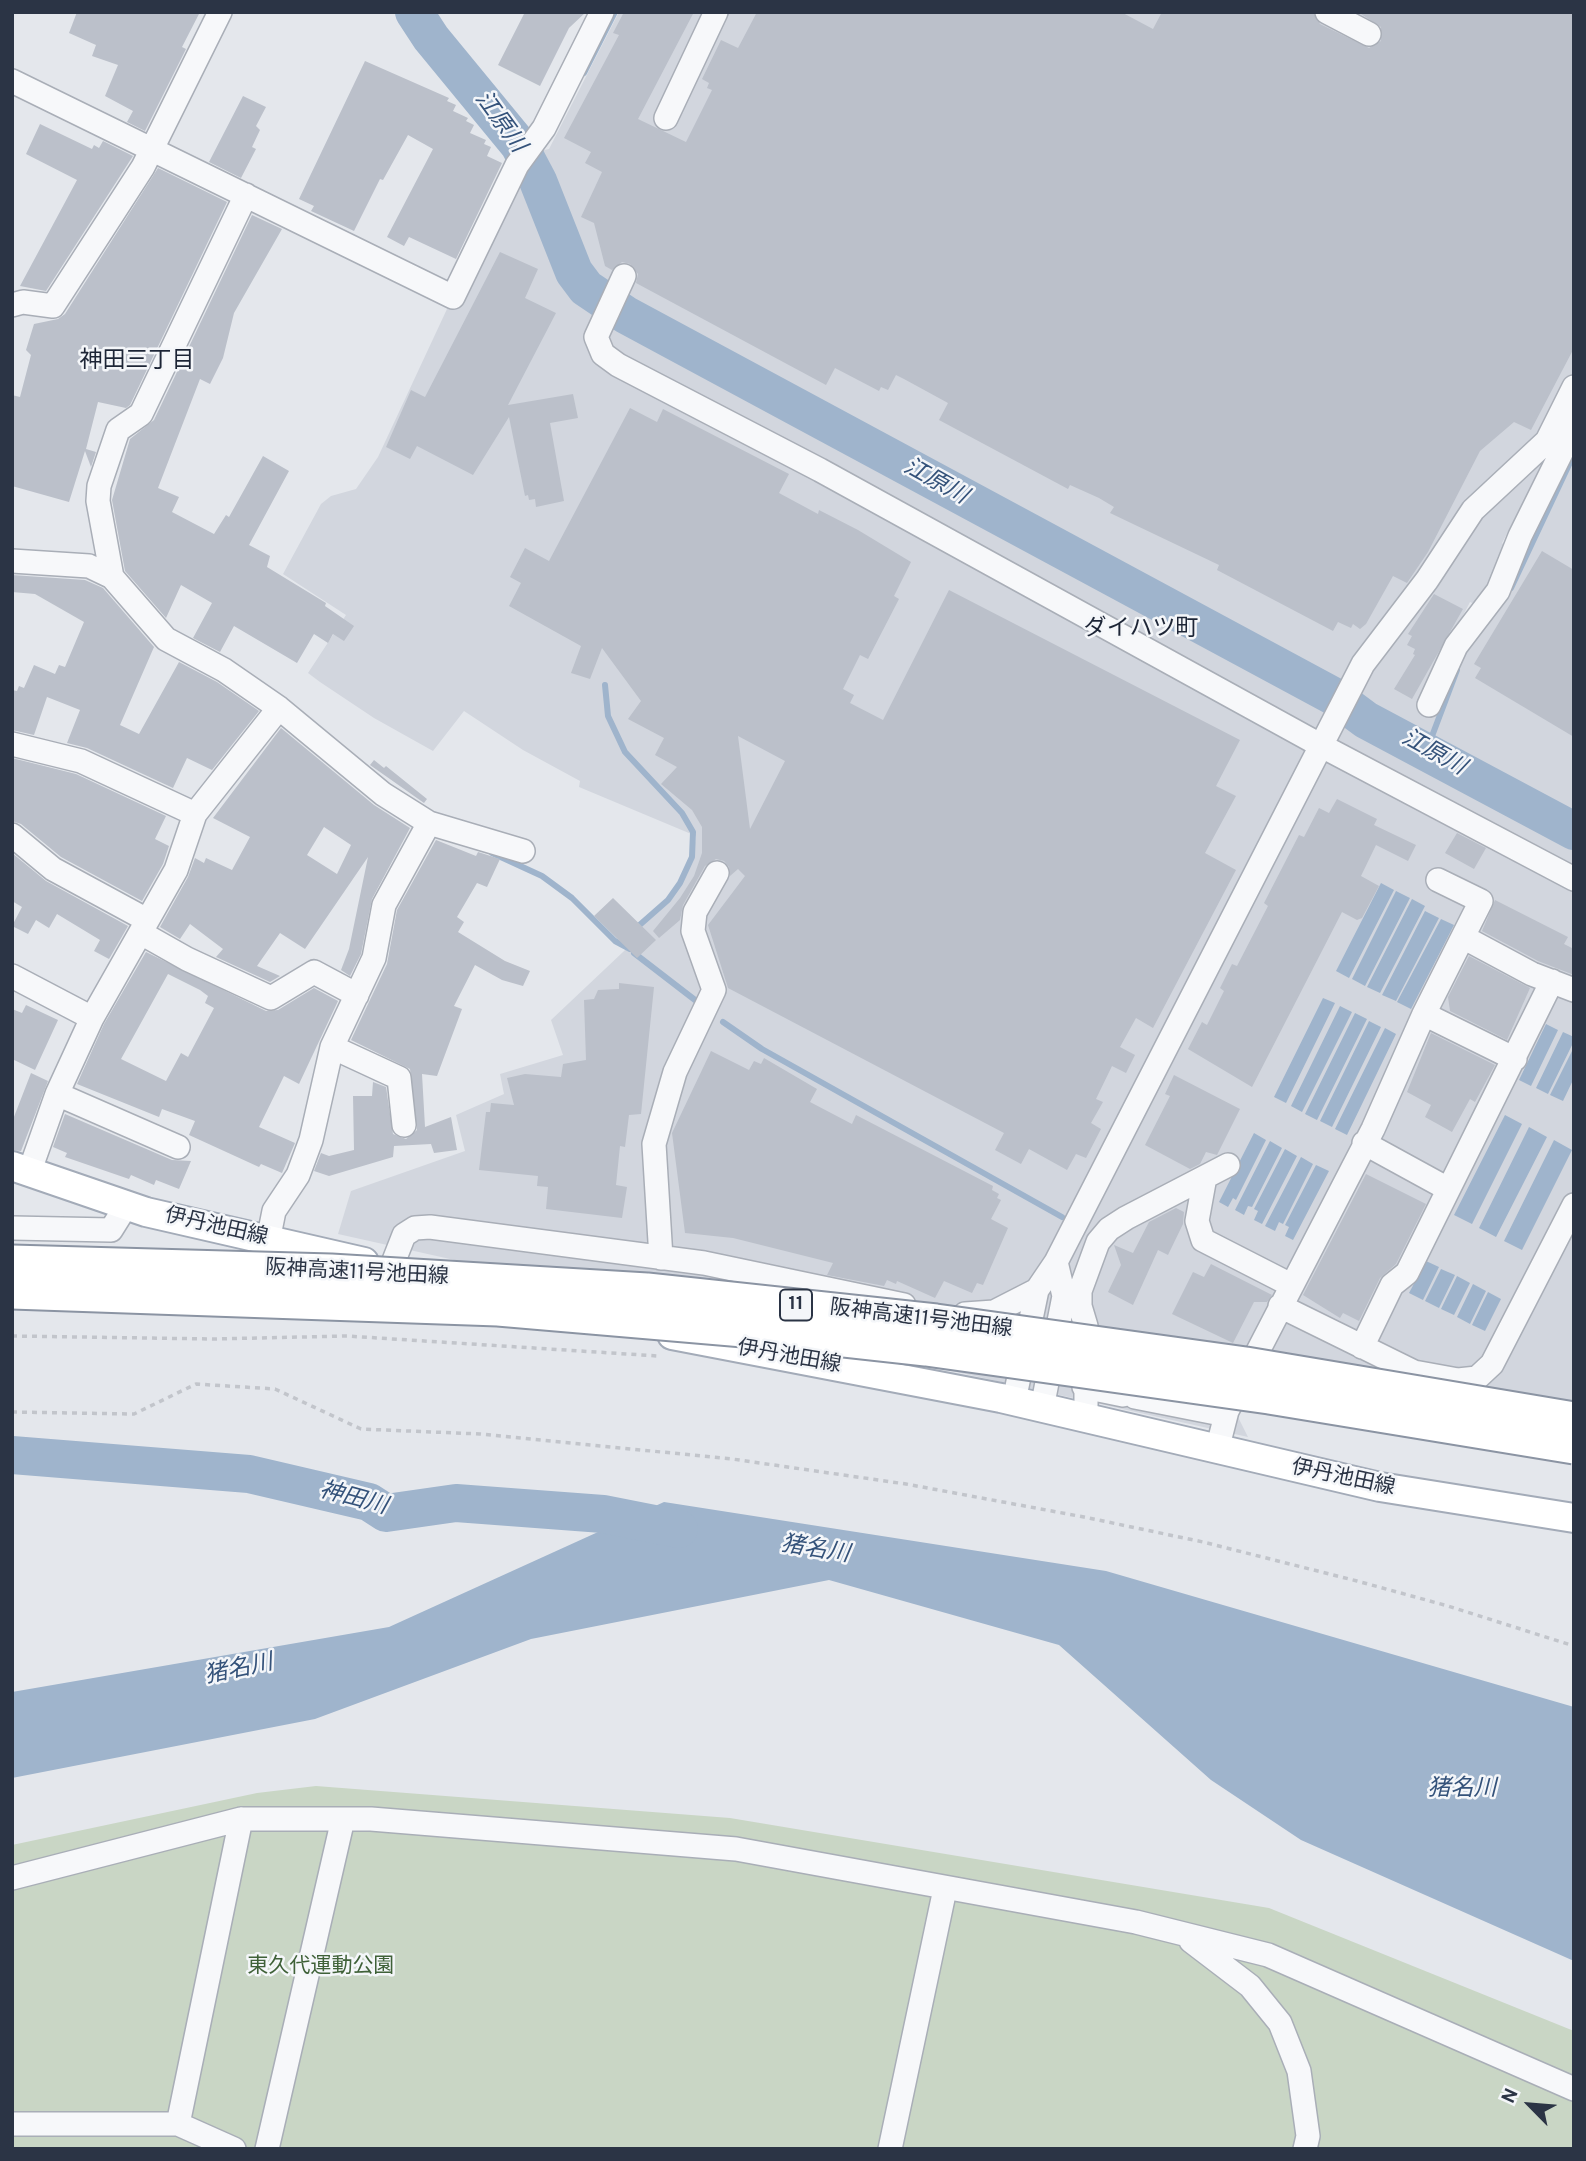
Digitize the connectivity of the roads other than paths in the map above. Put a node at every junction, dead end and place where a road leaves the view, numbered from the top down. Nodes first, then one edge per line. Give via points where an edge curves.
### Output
1 (220, 12) edge
2 (601, 12) edge
3 (716, 12) edge
4 (1327, 12) edge
5 (1369, 34) dead end
6 (12, 81) edge
7 (666, 118) dead end
8 (151, 149) junction
9 (246, 195) junction
10 (622, 279) dead end
11 (12, 306) edge
12 (1574, 387) edge
13 (1574, 427) edge
14 (12, 561) edge
15 (112, 576) junction
16 (1429, 705) dead end
17 (279, 708) junction
18 (1324, 736) junction
19 (12, 744) edge
20 (195, 814) junction
21 (429, 823) junction
22 (12, 835) edge
23 (523, 851) dead end
24 (717, 873) dead end
25 (1574, 879) edge
26 (1438, 880) dead end
27 (144, 927) junction
28 (1463, 937) junction
29 (12, 976) edge
30 (1552, 981) junction
31 (1574, 990) edge
32 (357, 995) junction
33 (1424, 1014) junction
34 (92, 1018) junction
35 (332, 1047) junction
36 (1515, 1059) junction
37 (57, 1094) junction
38 (404, 1125) dead end
39 (1364, 1143) junction
40 (178, 1147) dead end
41 (1228, 1165) dead end
42 (21, 1169) edge
43 (1205, 1177) junction
44 (1448, 1189) junction
45 (1574, 1205) edge
46 (126, 1206) junction
47 (12, 1228) edge
48 (268, 1241) junction
49 (662, 1258) junction
50 (12, 1261) edge
51 (1056, 1262) junction
52 (391, 1268) junction
53 (1291, 1285) junction
54 (1037, 1290) junction
55 (12, 1292) edge
56 (12, 1302) edge
57 (190, 1304) junction
58 (1280, 1306) junction
59 (981, 1314) junction
60 (1031, 1320) junction
61 (1057, 1329) junction
62 (1362, 1347) junction
63 (1084, 1387) junction
64 (1014, 1401) junction
65 (1042, 1408) junction
66 (1226, 1415) junction
67 (1086, 1418) junction
68 (1574, 1419) edge
69 (1574, 1447) edge
70 (1217, 1450) junction
71 (1574, 1518) edge
72 (241, 1819) junction
73 (343, 1819) junction
74 (12, 1878) edge
75 (945, 1889) junction
76 (1176, 1932) junction
77 (1574, 2089) edge
78 (12, 2124) edge
79 (178, 2124) junction
80 (234, 2149) edge
81 (267, 2149) edge
82 (890, 2149) edge
83 (1305, 2149) edge

1 - 8 street
2 - 9 street via 533,145 517,165 453,297
3 - 7 street
4 - 5 street
6 - 8 street
8 - 9 street
8 - 11 street via 53,306 23,302
9 - 15 street via 141,414 118,430 98,501
10 - 18 street via 596,337 603,354 618,365
12 - 18 street via 1547,441 1474,510 1356,678
13 - 16 street via 1520,536 1499,591 1456,646
14 - 15 street via 89,566
15 - 17 street via 166,639 225,670
17 - 20 street
17 - 21 street via 383,794
18 - 25 street
18 - 51 street
19 - 20 street via 81,761
20 - 27 street via 176,870
21 - 23 street
21 - 32 street via 384,905 374,958
22 - 27 street via 53,869
24 - 49 street via 695,912 693,931 715,990 675,1072 654,1144
26 - 28 street via 1481,901
27 - 32 street via 187,959 271,998 314,972
27 - 34 street
28 - 30 street
28 - 33 street
29 - 34 street
30 - 31 street
30 - 36 street
32 - 35 street
33 - 36 street
33 - 39 street
34 - 37 street
35 - 38 street via 399,1078
35 - 48 street via 312,1140 298,1175 274,1211
36 - 44 street
37 - 40 street
37 - 42 street
39 - 44 street
39 - 53 street
41 - 43 street
42 - 46 main road, 伊丹池田線
43 - 53 street via 1197,1221 1203,1240
43 - 63 street via 1126,1218 1098,1242 1080,1291 1086,1326
44 - 62 street
45 - 62 street via 1482,1376 1458,1380 1414,1372
46 - 47 street via 111,1230
46 - 48 main road, 伊丹池田線
48 - 52 main road, 伊丹池田線
49 - 52 street via 430,1227 404,1235
49 - 59 street via 776,1276 933,1311
50 - 57 street via 86,1266 156,1296
50 - 68 highway, 阪神高速11号池田線 / 11, bridge via 331,1271 725,1298 936,1321 1205,1359
51 - 54 street
51 - 61 street via 1064,1296
52 - 57 street via 373,1303 353,1313
52 - 64 main road, 伊丹池田線 via 709,1344
53 - 58 street
54 - 59 street
54 - 60 street
55 - 69 highway, 阪神高速11号池田線 / 11, bridge via 498,1309 777,1333 1269,1397
56 - 57 street
58 - 62 street
58 - 66 street
59 - 60 street
60 - 61 street
60 - 64 street
61 - 65 street
63 - 66 street
63 - 67 street
64 - 65 main road, 伊丹池田線
65 - 67 main road, 伊丹池田線
66 - 70 street
67 - 70 main road, 伊丹池田線
70 - 71 main road, 伊丹池田線 via 1402,1492
72 - 73 street
72 - 74 street
72 - 79 street
73 - 75 street via 736,1849
73 - 81 street
75 - 76 street
75 - 82 street
76 - 77 street via 1268,1955
76 - 83 street via 1250,1986 1280,2023 1299,2071 1308,2136
78 - 79 street
79 - 80 street

